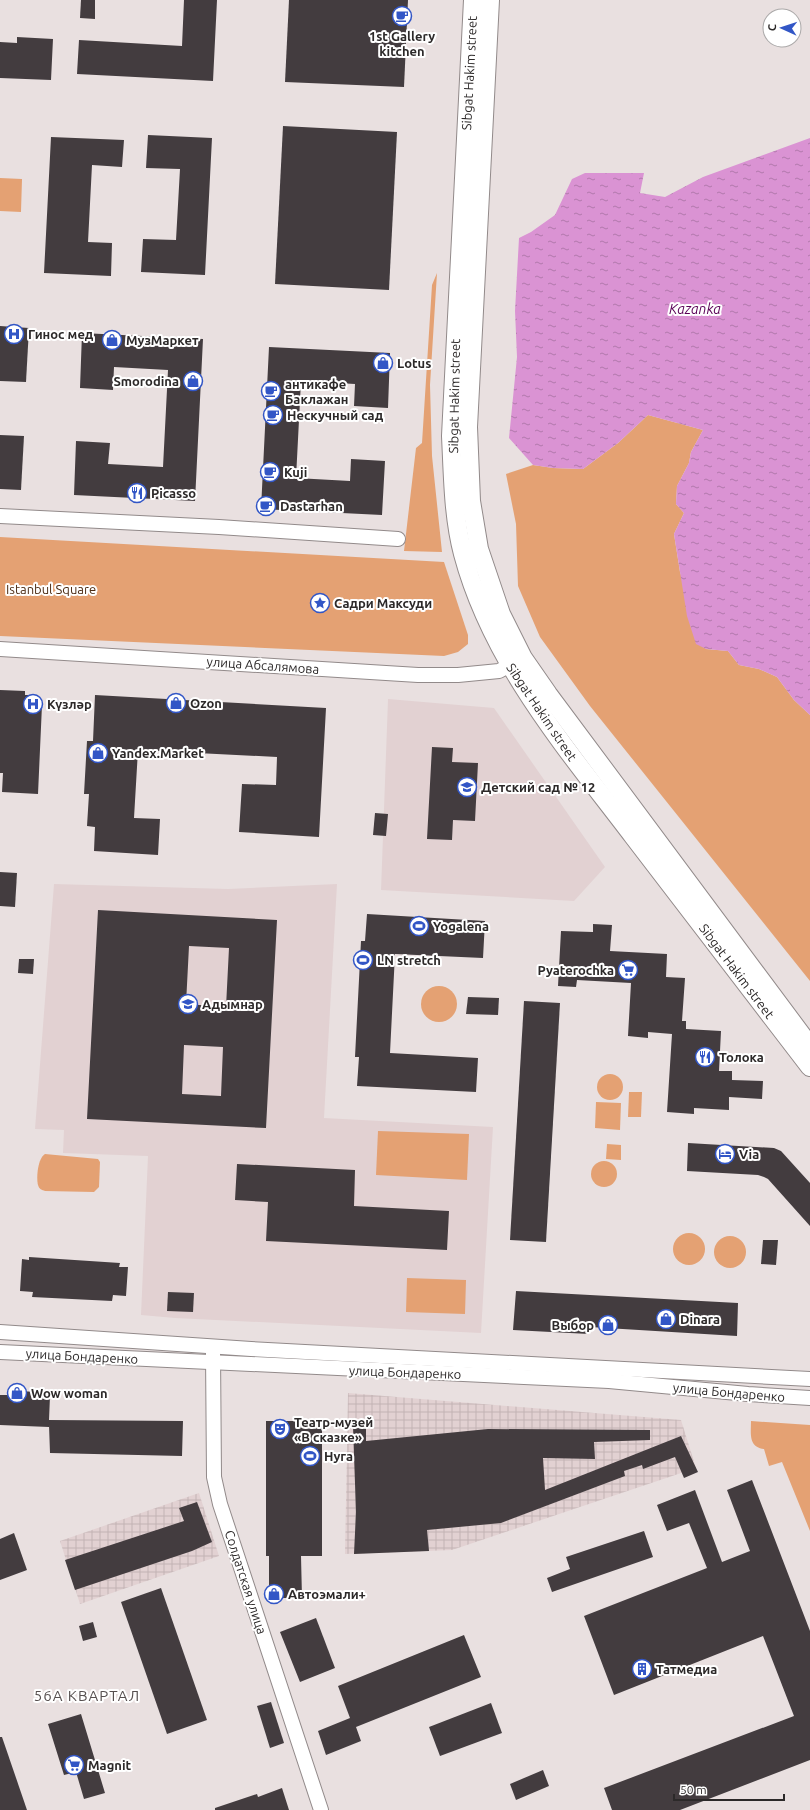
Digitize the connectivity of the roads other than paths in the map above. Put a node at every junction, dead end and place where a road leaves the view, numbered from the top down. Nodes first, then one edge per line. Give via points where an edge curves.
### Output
1 (473, 0) edge
2 (490, 0) edge
3 (0, 516) edge
4 (398, 540) dead end
5 (0, 649) edge
6 (516, 662) junction
7 (810, 1046) edge
8 (810, 1067) edge
9 (0, 1332) edge
10 (213, 1347) junction
11 (0, 1352) edge
12 (214, 1363) junction
13 (810, 1379) edge
14 (810, 1398) edge
15 (321, 1810) edge

1 - 6 main road, Sibgat Hakim street via 451,436 455,507 463,554 481,606
2 - 6 main road, Sibgat Hakim street via 468,427 471,494 479,549
3 - 4 street via 219,527
5 - 6 street, улица Абсалямова via 418,675 499,671
6 - 7 main road, Sibgat Hakim street via 548,694
6 - 8 main road, Sibgat Hakim street via 562,743
9 - 10 street, улица Бондаренко
10 - 12 street, Солдатская улица
10 - 13 street, улица Бондаренко
11 - 12 street, улица Бондаренко
12 - 14 street, улица Бондаренко via 609,1381
12 - 15 street, Солдатская улица via 214,1477 220,1504

